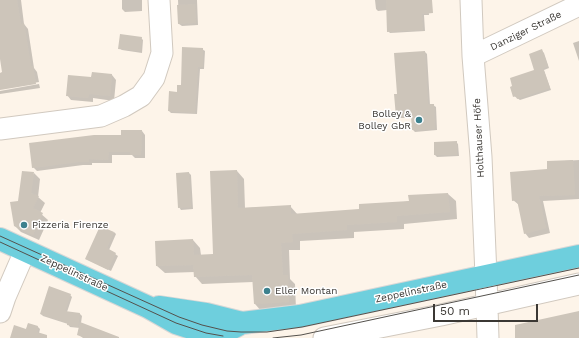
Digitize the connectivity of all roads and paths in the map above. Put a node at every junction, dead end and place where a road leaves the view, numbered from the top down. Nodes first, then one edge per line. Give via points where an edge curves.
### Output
1 (159, 0) edge
2 (471, 0) edge
3 (579, 5) edge
4 (473, 56) junction
5 (0, 129) edge
6 (0, 239) edge
7 (25, 251) junction
8 (579, 256) edge
9 (486, 276) junction
10 (579, 284) edge
11 (487, 304) junction
12 (148, 307) junction
13 (0, 312) edge
14 (241, 331) edge
15 (209, 335) edge
16 (324, 338) edge
17 (488, 338) edge

1 - 5 street via 162,53 154,78 141,96 102,116
2 - 4 street, Holthauser Höfe
3 - 4 street, Danziger Straße
4 - 9 street, Holthauser Höfe via 481,157
6 - 7 main road, Zeppelinstraße
7 - 12 main road, Zeppelinstraße
7 - 13 street
8 - 9 main road, Zeppelinstraße
9 - 11 street, Holthauser Höfe
9 - 14 main road, Zeppelinstraße
10 - 11 street
11 - 16 street
11 - 17 street, Holthauser Höfe
12 - 14 main road, Zeppelinstraße via 206,314
12 - 15 main road, Zeppelinstraße via 176,323
14 - 15 main road, Zeppelinstraße

